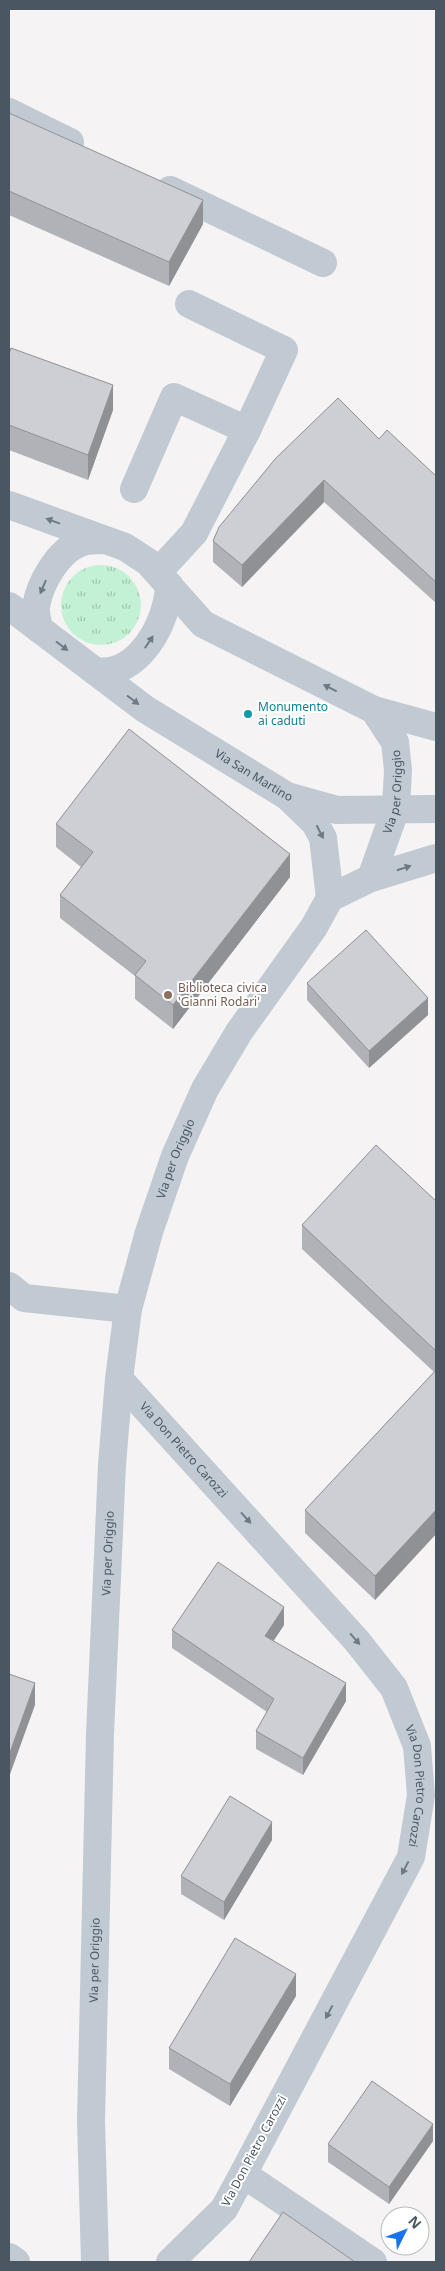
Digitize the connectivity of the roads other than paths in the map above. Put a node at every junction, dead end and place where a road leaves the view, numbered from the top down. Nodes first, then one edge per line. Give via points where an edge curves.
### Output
1 (9, 112) edge
2 (90, 151) edge
3 (143, 177) edge
4 (323, 263) dead end
5 (189, 304) dead end
6 (247, 430) junction
7 (134, 489) dead end
8 (9, 504) edge
9 (104, 540) junction
10 (164, 579) junction
11 (9, 606) edge
12 (39, 629) junction
13 (95, 671) junction
14 (374, 710) junction
15 (436, 727) edge
16 (287, 796) junction
17 (396, 808) junction
18 (436, 809) edge
19 (436, 858) edge
20 (371, 878) junction
21 (330, 898) junction
22 (9, 1286) edge
23 (128, 1309) junction
24 (119, 1379) junction
25 (242, 2174) junction
26 (9, 2257) edge
27 (16, 2262) edge
28 (95, 2262) edge
29 (170, 2262) edge
30 (373, 2262) edge

1 - 2 street
3 - 4 street
5 - 6 street via 284,350
6 - 7 street via 174,397
6 - 10 street via 194,533
9 -> 8 street
9 - 10 street via 125,547 148,562
9 -> 12 street via 81,542 66,550 52,569 36,607
13 -> 10 street via 116,671 140,654 150,642 168,602
14 -> 10 street via 203,624
11 - 12 street, Via San Martino
12 -> 13 street, Via San Martino
13 -> 16 street, Via San Martino via 145,709
14 - 15 street
14 - 17 street, Via per Origgio via 395,742 398,770
16 - 17 street, Via San Martino via 336,810
16 -> 21 street via 315,823 323,838
17 - 18 street, Via San Martino
17 - 20 street, Via per Origgio
20 -> 19 street
20 - 21 street
21 - 23 street, Via per Origgio via 314,927 239,1032 205,1089 172,1165
22 - 23 street via 24,1298
23 - 24 street, Via per Origgio
24 -> 25 street, Via Don Pietro Carozzi via 356,1641 394,1688 417,1746 421,1795 411,1857
24 - 28 street, Via per Origgio via 100,1734 91,2120
25 - 29 street, Via Don Pietro Carozzi via 224,2209
25 - 30 street
26 - 27 street

